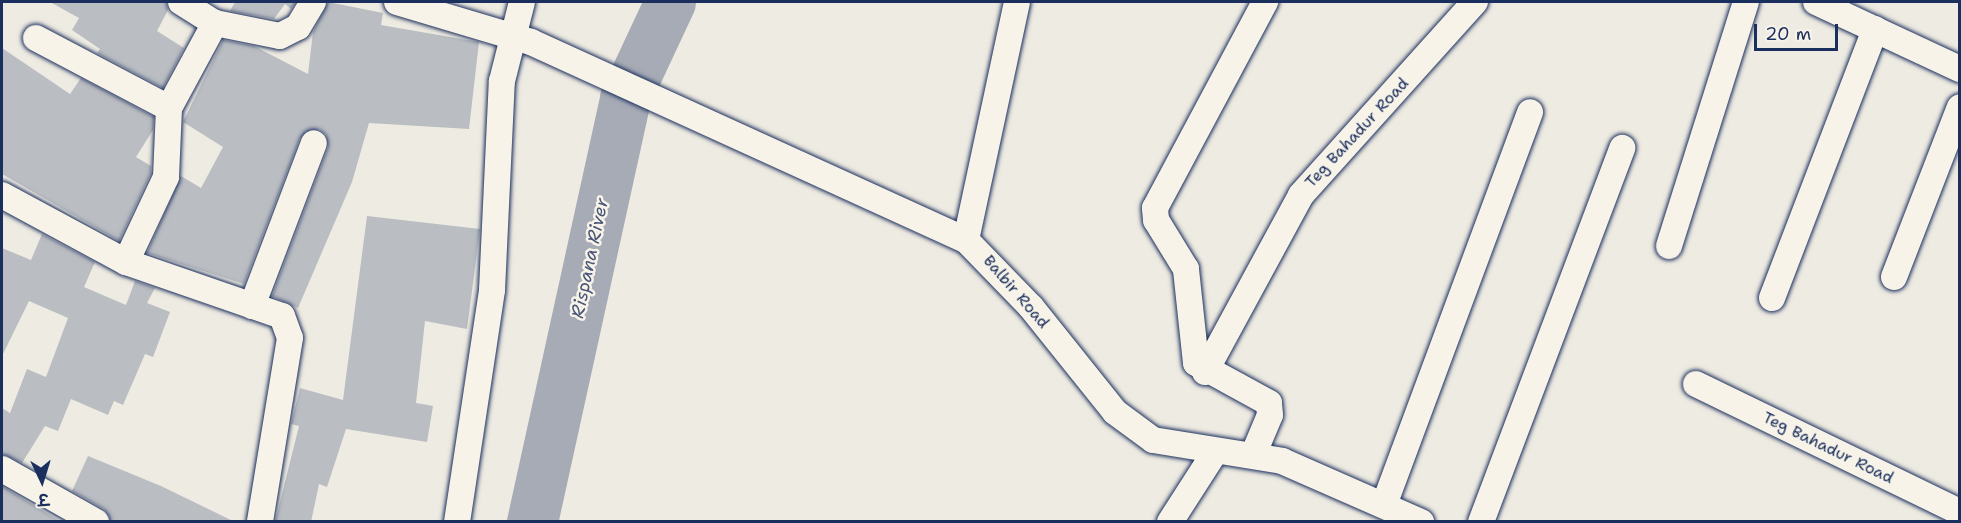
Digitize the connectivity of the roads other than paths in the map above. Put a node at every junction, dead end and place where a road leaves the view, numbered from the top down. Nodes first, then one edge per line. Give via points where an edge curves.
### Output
1 (181, 2) edge
2 (313, 2) edge
3 (397, 2) edge
4 (522, 2) edge
5 (1017, 2) edge
6 (1265, 2) edge
7 (1475, 2) edge
8 (1746, 2) edge
9 (1816, 2) edge
10 (215, 23) junction
11 (1875, 29) junction
12 (36, 38) dead end
13 (520, 38) junction
14 (1959, 69) edge
15 (1959, 107) edge
16 (169, 108) junction
17 (1530, 112) dead end
18 (314, 143) dead end
19 (1622, 148) dead end
20 (2, 195) edge
21 (966, 240) junction
22 (1669, 246) dead end
23 (126, 262) junction
24 (1894, 277) dead end
25 (1772, 298) dead end
26 (252, 306) junction
27 (1205, 372) junction
28 (1696, 384) dead end
29 (1215, 452) junction
30 (1254, 453) junction
31 (2, 469) edge
32 (1384, 505) junction
33 (1959, 512) edge
34 (96, 522) edge
35 (260, 522) edge
36 (457, 522) edge
37 (1170, 522) edge
38 (1421, 522) edge
39 (1481, 522) edge

1 - 10 street
2 - 10 street via 298,27 284,36
3 - 13 street, Balbir Road
4 - 13 street
5 - 21 street
6 - 27 street via 1155,208 1156,220 1186,269 1191,348
7 - 27 street, Teg Bahadur Road via 1301,195
8 - 22 street
9 - 11 street
10 - 16 street
11 - 14 street
11 - 25 street
12 - 16 street
13 - 21 street, Balbir Road
13 - 36 street via 502,81 490,301
15 - 24 street
16 - 23 street via 166,177
17 - 32 street
18 - 26 street
19 - 39 street
20 - 23 street
21 - 29 street, Balbir Road via 1031,306 1132,429 1179,448
23 - 26 street
26 - 35 street via 282,316 290,330
27 - 30 street via 1269,403 1270,415
28 - 33 street, Teg Bahadur Road
29 - 30 street, Balbir Road
29 - 37 street
30 - 32 street, Balbir Road
31 - 34 street
32 - 38 street, Balbir Road

